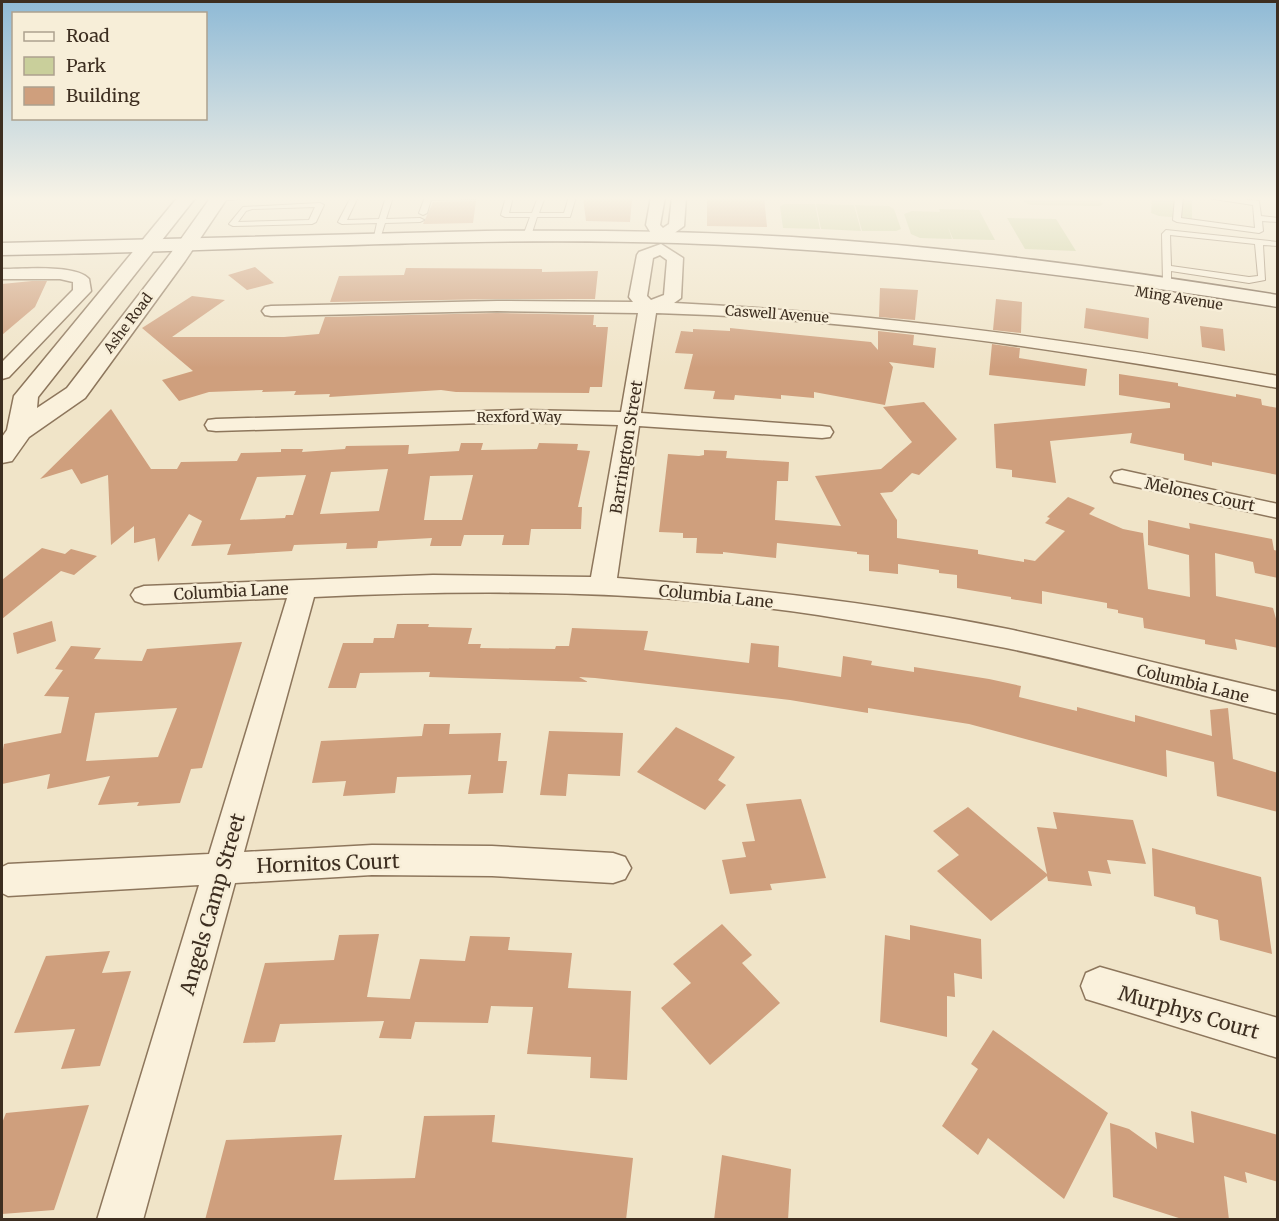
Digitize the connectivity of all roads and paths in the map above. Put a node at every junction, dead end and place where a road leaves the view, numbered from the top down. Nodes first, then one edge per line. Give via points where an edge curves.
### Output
1 (102, 254) edge
2 (142, 254) edge
3 (179, 254) edge
4 (646, 254) edge
5 (671, 254) edge
6 (782, 254) edge
7 (944, 254) edge
8 (1166, 254) edge
9 (1260, 254) edge
10 (2, 261) edge
11 (2, 274) edge
12 (1166, 275) junction
13 (1278, 301) edge
14 (648, 307) junction
15 (271, 311) dead end
16 (1278, 314) edge
17 (2, 373) edge
18 (1278, 382) edge
19 (630, 419) junction
20 (216, 425) dead end
21 (20, 431) junction
22 (822, 432) dead end
23 (2, 455) edge
24 (1122, 477) dead end
25 (1278, 511) edge
26 (603, 586) junction
27 (303, 588) junction
28 (144, 595) dead end
29 (1278, 703) edge
30 (222, 868) junction
31 (613, 868) dead end
32 (8, 880) dead end
33 (1100, 986) dead end
34 (1278, 1038) edge
35 (120, 1220) edge

1 - 10 main road, Ming Avenue
2 - 21 main road, Ashe Road via 26,396
3 - 21 main road, Ashe Road via 76,393
4 - 14 street, Barrington Street via 638,297
5 - 14 street via 675,258 672,298
6 - 16 main road, Ming Avenue via 953,269
7 - 12 main road, Ming Avenue
8 - 12 lane
9 - 12 lane via 1262,278
11 - 17 street via 60,274 81,279 82,291
12 - 13 main road, Ming Avenue
14 - 15 street, Caswell Avenue
14 - 18 street, Caswell Avenue via 941,329 1117,353
14 - 19 street, Barrington Street
19 - 20 street, Rexford Way via 440,417
19 - 22 street, Rexford Way
19 - 26 street, Barrington Street
21 - 23 main road, Ashe Road
24 - 25 street, Melones Court
26 - 27 street, Columbia Lane via 433,583
26 - 29 street, Columbia Lane via 722,595 903,620 1008,639
27 - 28 street, Columbia Lane
27 - 30 street, Angels Camp Street
30 - 31 street, Hornitos Court via 383,860
30 - 32 street, Hornitos Court
30 - 35 street, Angels Camp Street
33 - 34 street, Murphys Court

